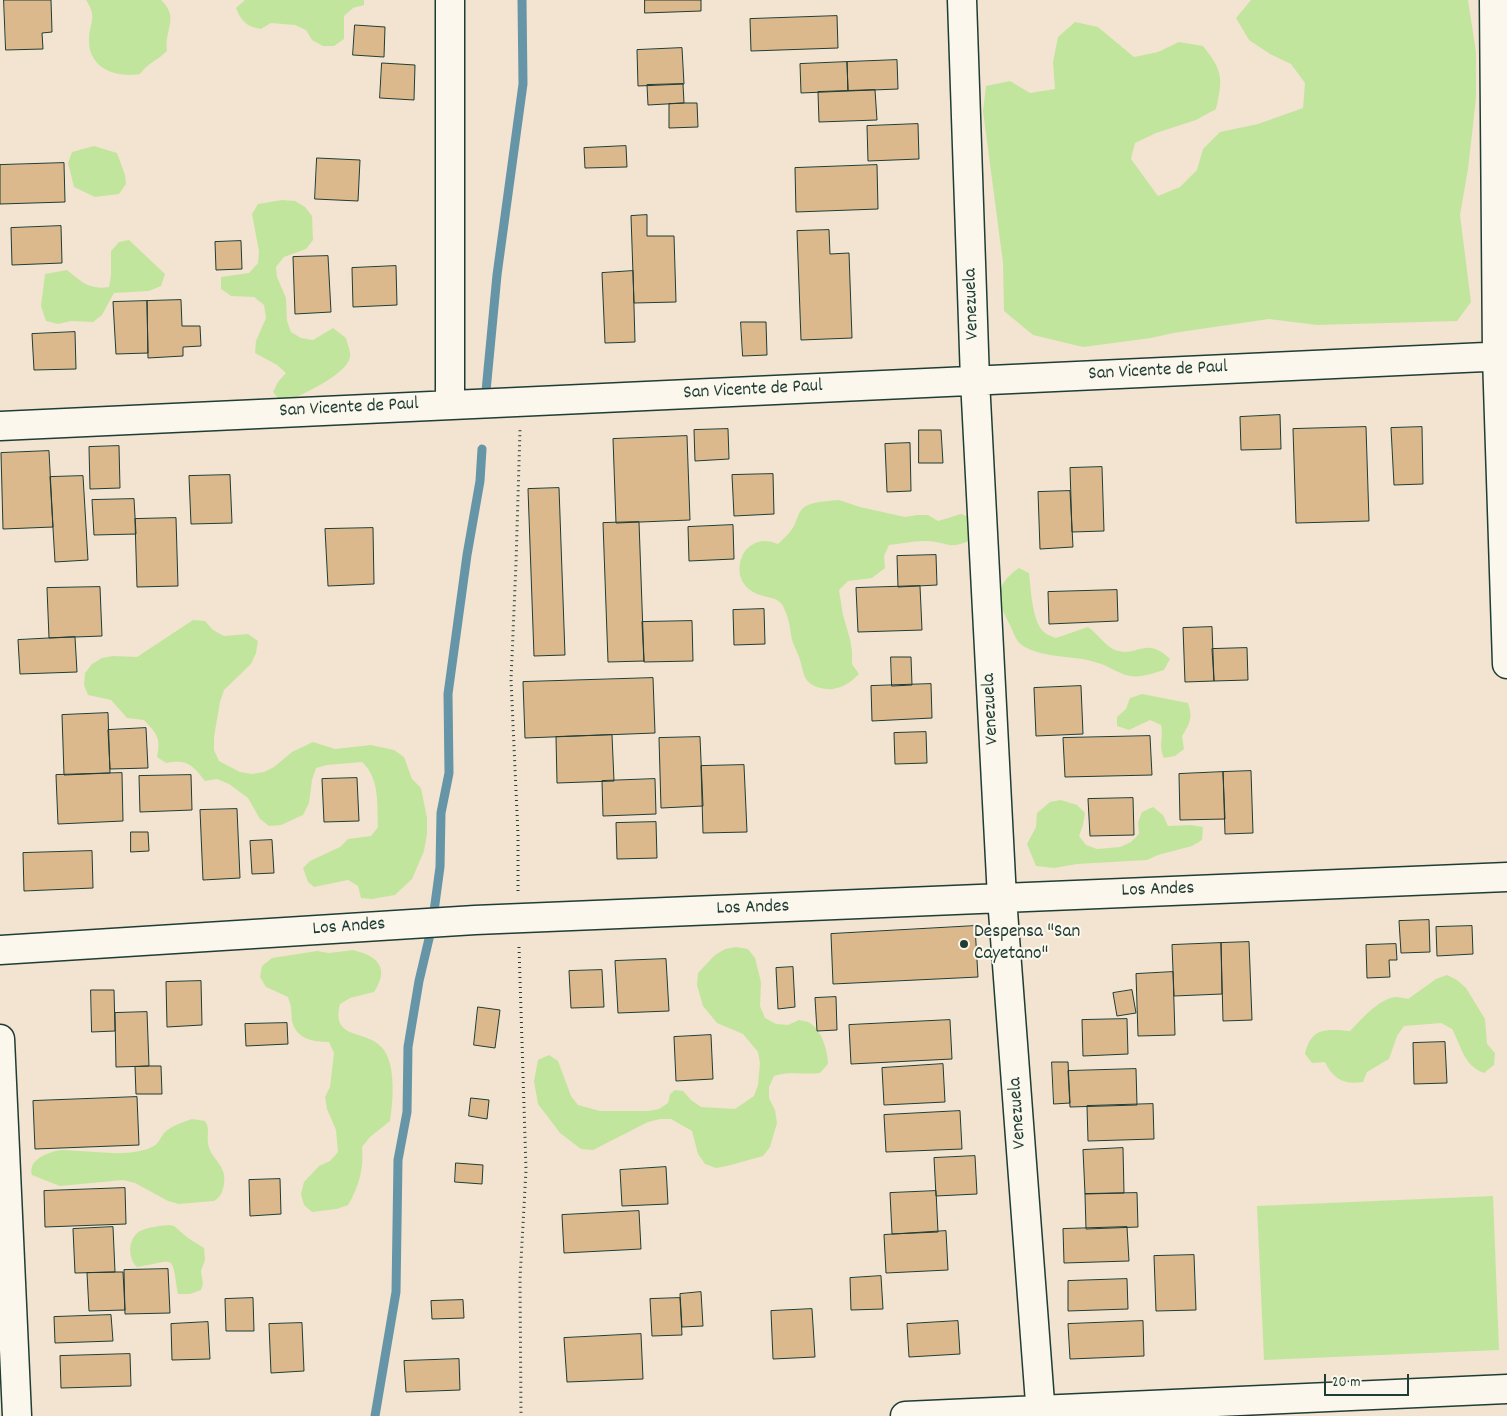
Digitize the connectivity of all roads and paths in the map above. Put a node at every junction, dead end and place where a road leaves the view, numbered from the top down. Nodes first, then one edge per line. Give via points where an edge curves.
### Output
1 (450, 0) edge
2 (962, 0) edge
3 (1494, 0) edge
4 (1502, 356) edge
5 (975, 380) junction
6 (450, 404) junction
7 (0, 426) edge
8 (1507, 664) edge
9 (1507, 876) edge
10 (1002, 898) junction
11 (0, 950) edge
12 (0, 1039) edge
13 (1507, 1389) edge
14 (1298, 1407) edge
15 (1041, 1413) edge
16 (17, 1416) edge
17 (904, 1416) edge

1 - 6 street
2 - 5 street, Venezuela
3 - 4 street
4 - 5 street, San Vicente de Paul
4 - 8 street
5 - 6 street, San Vicente de Paul
5 - 10 street, Venezuela
6 - 7 street, San Vicente de Paul
9 - 10 street, Los Andes
10 - 11 street, Los Andes via 475,920
10 - 15 street, Venezuela
12 - 16 street
13 - 14 street
14 - 15 street
15 - 17 street

